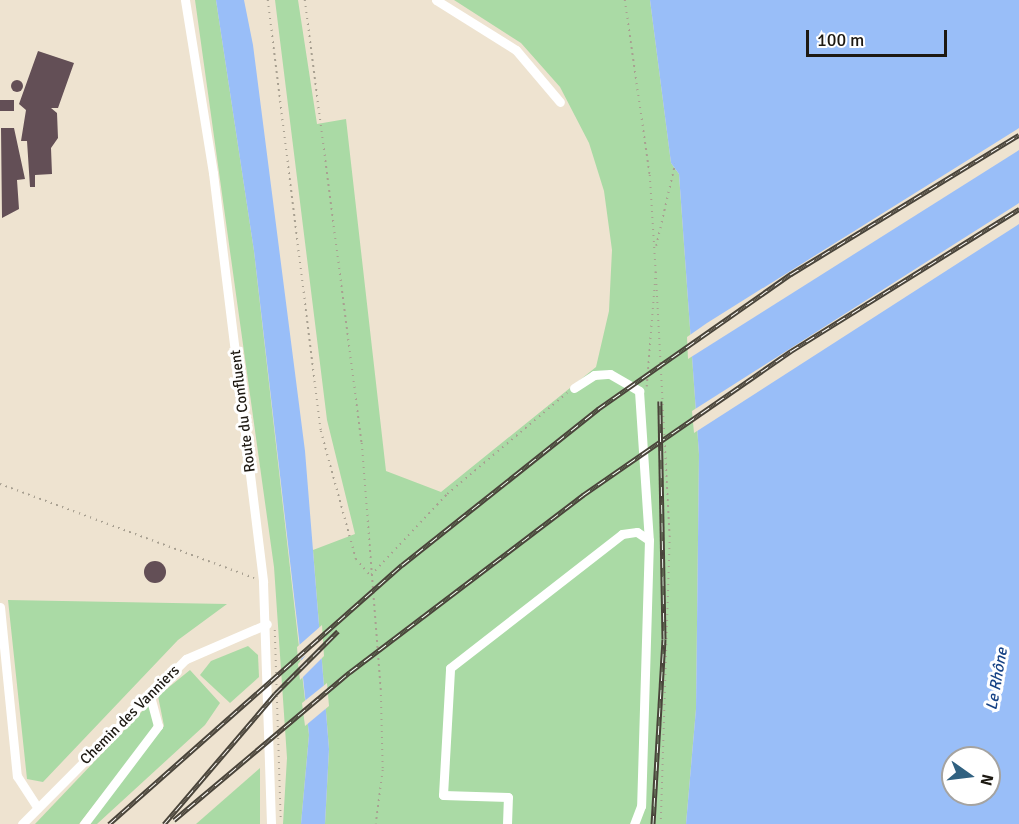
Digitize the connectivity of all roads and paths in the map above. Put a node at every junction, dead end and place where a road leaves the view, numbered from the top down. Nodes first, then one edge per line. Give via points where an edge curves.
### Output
1 (185, 0) edge
2 (267, 0) edge
3 (305, 0) edge
4 (436, 0) edge
5 (625, 0) edge
6 (560, 102) dead end
7 (675, 164) dead end
8 (655, 250) junction
9 (656, 272) junction
10 (574, 388) joint
11 (642, 399) junction
12 (0, 484) edge
13 (649, 540) junction
14 (370, 576) junction
15 (263, 582) junction
16 (0, 607) edge
17 (267, 624) junction
18 (149, 693) junction
19 (38, 808) junction
20 (22, 824) edge
21 (84, 824) edge
22 (271, 824) edge
23 (376, 824) edge
24 (507, 824) edge
25 (634, 824) edge
26 (661, 824) edge

1 - 15 street, Route du Confluent via 213,173
2 - 14 path via 321,430 356,560
3 - 14 path via 363,443
4 - 6 street via 508,43
5 - 8 path
7 - 8 path
8 - 9 path
9 - 11 path
9 - 26 path via 670,536
10 - 11 street via 594,375 610,374 626,378
10 - 14 path via 447,494
11 - 13 street
12 - 15 path
13 - 24 street via 637,531 622,534 450,668 443,795 508,797
13 - 25 street via 642,795
14 - 23 path via 383,770
15 - 17 street, Route du Confluent
16 - 19 street via 17,776
17 - 18 street, Chemin des Vanniers via 186,659
17 - 22 street, Route du Confluent
18 - 19 street, Chemin des Vanniers
18 - 21 street via 158,726
19 - 20 street, Chemin des Vanniers

